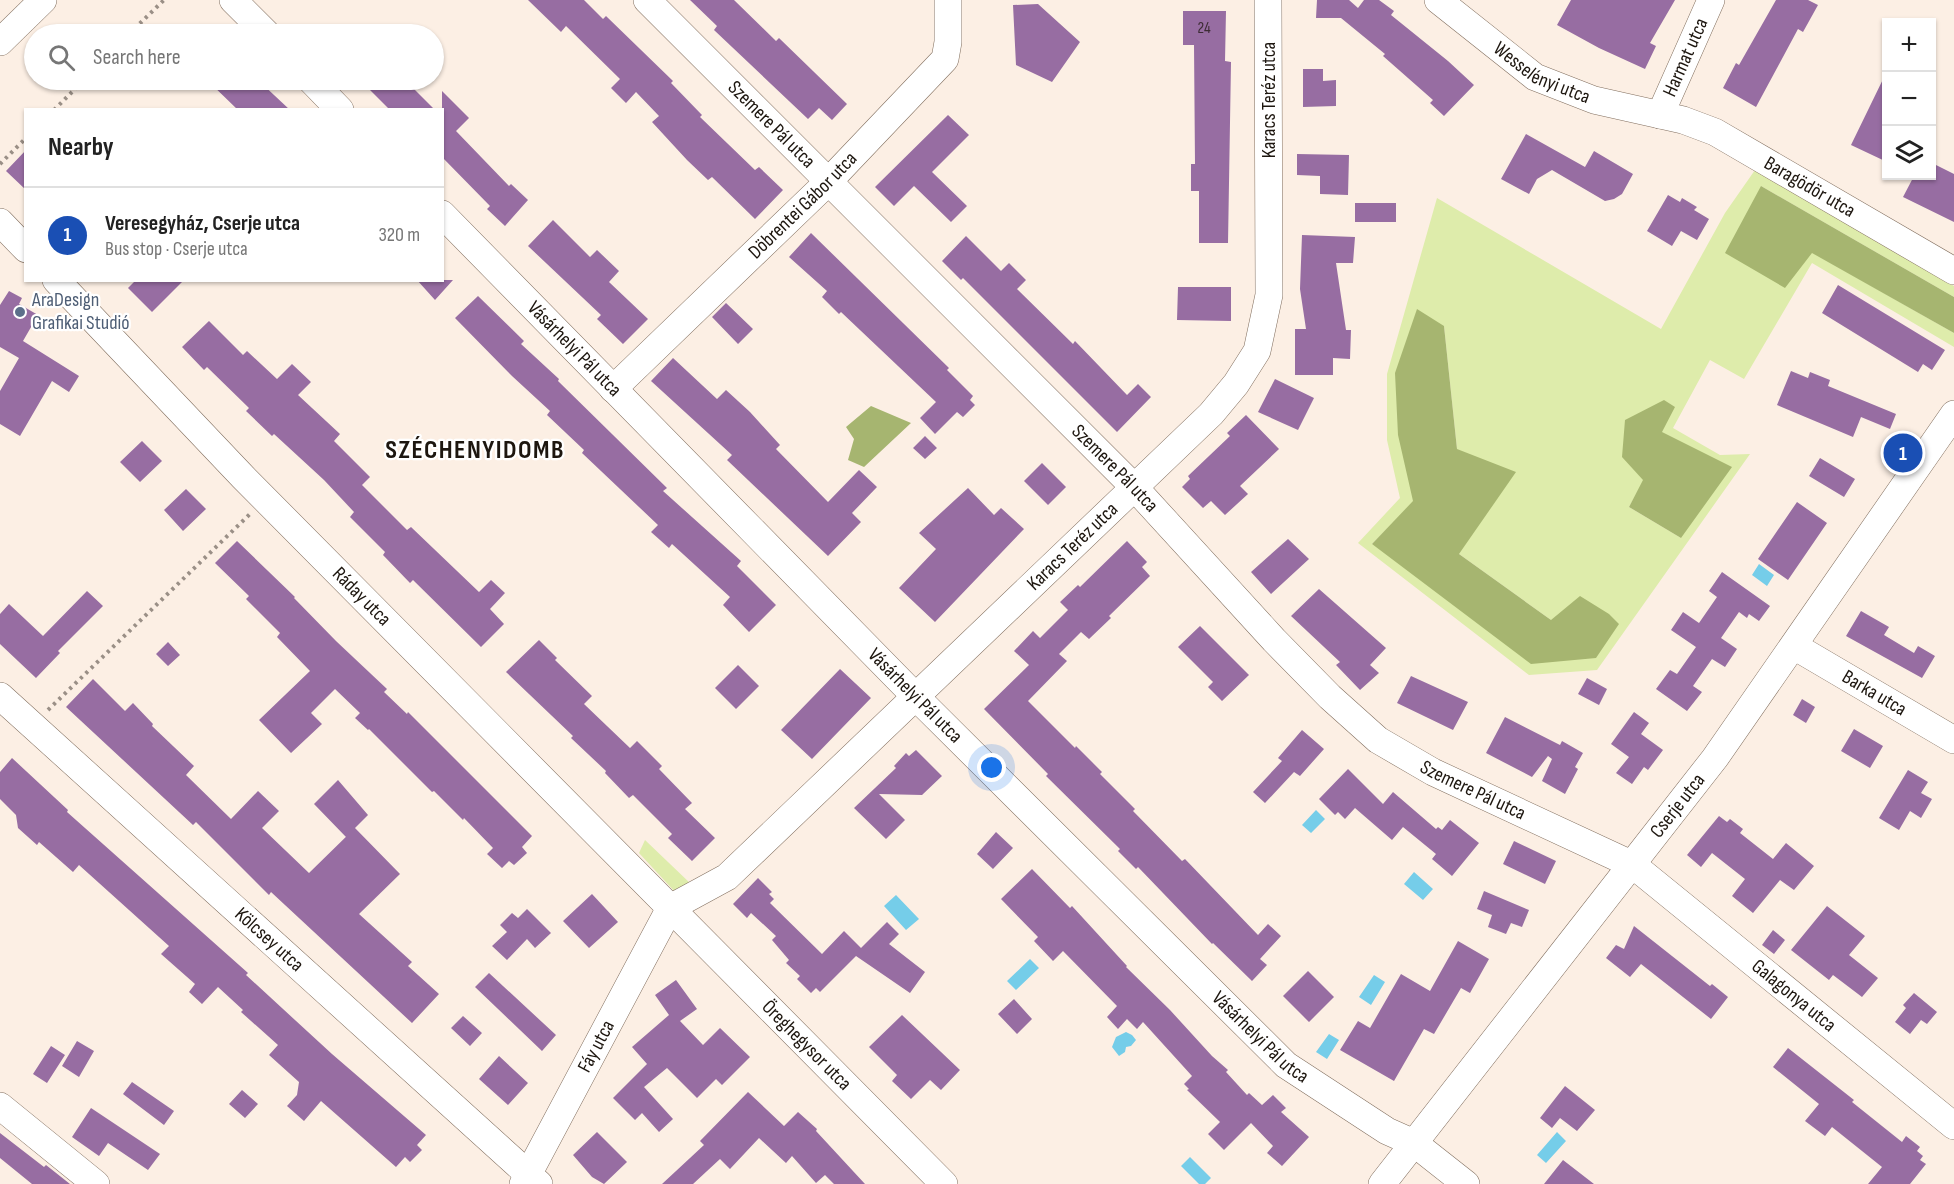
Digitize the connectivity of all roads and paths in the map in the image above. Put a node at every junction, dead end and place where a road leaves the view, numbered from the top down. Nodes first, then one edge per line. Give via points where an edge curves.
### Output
1 (43, 0) edge
2 (164, 0) edge
3 (233, 0) edge
4 (647, 0) edge
5 (948, 0) edge
6 (1268, 0) edge
7 (1438, 0) edge
8 (1711, 0) edge
9 (139, 24) edge
10 (257, 24) edge
11 (0, 42) edge
12 (74, 90) edge
13 (321, 90) edge
14 (56, 108) edge
15 (338, 108) edge
16 (1660, 115) junction
17 (24, 140) edge
18 (0, 164) edge
19 (828, 182) junction
20 (444, 216) edge
21 (0, 222) edge
22 (24, 247) edge
23 (1954, 271) edge
24 (58, 282) edge
25 (613, 389) junction
26 (1954, 414) edge
27 (1135, 488) junction
28 (266, 499) junction
29 (1794, 646) junction
30 (0, 696) edge
31 (915, 696) junction
32 (33, 725) junction
33 (1954, 740) edge
34 (1633, 865) junction
35 (727, 878) junction
36 (670, 908) junction
37 (695, 933) junction
38 (0, 1106) edge
39 (1954, 1126) edge
40 (1414, 1143) junction
41 (530, 1181) edge
42 (96, 1184) edge
43 (944, 1184) edge
44 (1382, 1184) edge
45 (1466, 1184) edge

1 - 11 street
2 - 9 path
3 - 10 street
4 - 19 street, Szemere Pál utca
5 - 19 street, Döbrentei Gábor utca via 945,58
6 - 27 street, Karacs Teréz utca via 1270,263 1263,330 1257,351 1236,384
7 - 16 street, Wesselényi utca via 1536,77 1594,100
8 - 16 street, Harmat utca
12 - 14 path
13 - 15 street
16 - 23 street, Baragödör utca via 1715,132
17 - 18 path
19 - 25 street, Döbrentei Gábor utca
19 - 27 street, Szemere Pál utca
20 - 25 street, Vásárhelyi Pál utca
21 - 22 street
24 - 28 street, Ráday utca
25 - 31 street, Vásárhelyi Pál utca
26 - 29 street, Cserje utca
27 - 31 street, Karacs Teréz utca
27 - 34 street, Szemere Pál utca via 1275,640 1378,740 1433,772
28 - 32 path
28 - 36 street, Ráday utca
29 - 33 street, Barka utca
29 - 34 street, Cserje utca
30 - 32 street, Kölcsey utca
31 - 35 street, Karacs Teréz utca
31 - 40 street, Vásárhelyi Pál utca via 1286,1065 1387,1131
32 - 41 street, Kölcsey utca
34 - 39 street, Galagonya utca
34 - 40 street, Cserje utca
35 - 36 street, Karacs Teréz utca
35 - 37 street, Karacs Teréz utca
36 - 37 street, Öreghegysor utca
36 - 41 street, Fáy utca
37 - 43 street, Öreghegysor utca
38 - 42 street
40 - 44 street, Cserje utca
40 - 45 street, Vásárhelyi Pál utca

